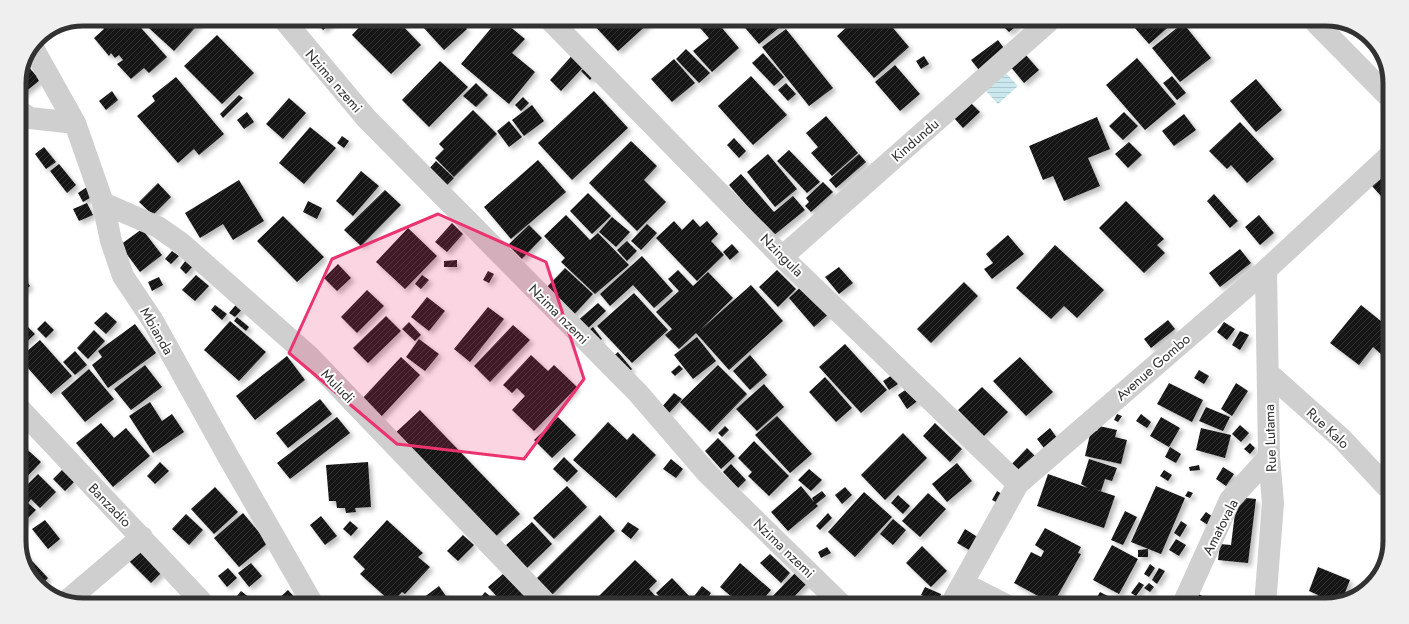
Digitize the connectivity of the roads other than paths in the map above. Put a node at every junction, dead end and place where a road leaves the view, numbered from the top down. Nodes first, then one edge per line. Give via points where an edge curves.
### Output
1 (289, 26) edge
2 (556, 26) edge
3 (1044, 26) edge
4 (1319, 26) edge
5 (35, 52) edge
6 (1383, 91) edge
7 (26, 120) edge
8 (75, 124) junction
9 (1383, 162) edge
10 (103, 203) junction
11 (782, 256) junction
12 (1266, 270) junction
13 (1268, 373) junction
14 (26, 415) edge
15 (1270, 457) junction
16 (1383, 483) edge
17 (1018, 484) junction
18 (142, 537) junction
19 (963, 583) junction
20 (72, 597) edge
21 (198, 598) edge
22 (309, 598) edge
23 (541, 598) edge
24 (835, 598) edge
25 (955, 598) edge
26 (992, 598) edge
27 (1186, 598) edge
28 (1266, 598) edge

1 - 24 street, Nzima nzemi via 366,118 638,393 707,473
2 - 11 street, Nzingula
3 - 11 street, Kindundu
4 - 6 street
5 - 8 street, Mbianda
7 - 8 street
8 - 10 street, Mbianda
9 - 12 street, Avenue Gombo
10 - 22 street, Mbianda via 111,240 123,276 153,321
10 - 23 street, Muludi via 158,227 181,243 310,357
11 - 17 street, Nzingula
12 - 13 street, Rue Lutama
12 - 17 street, Avenue Gombo
13 - 15 street, Rue Lutama
13 - 16 street, Rue Kalo via 1342,439
14 - 18 street, Banzadio
15 - 27 street, Amatovala via 1230,500
15 - 28 street, Rue Lutama via 1273,503
17 - 19 street, Avenue Gombo
18 - 20 street
18 - 21 street, Banzadio
19 - 25 street, Avenue Gombo
19 - 26 street

